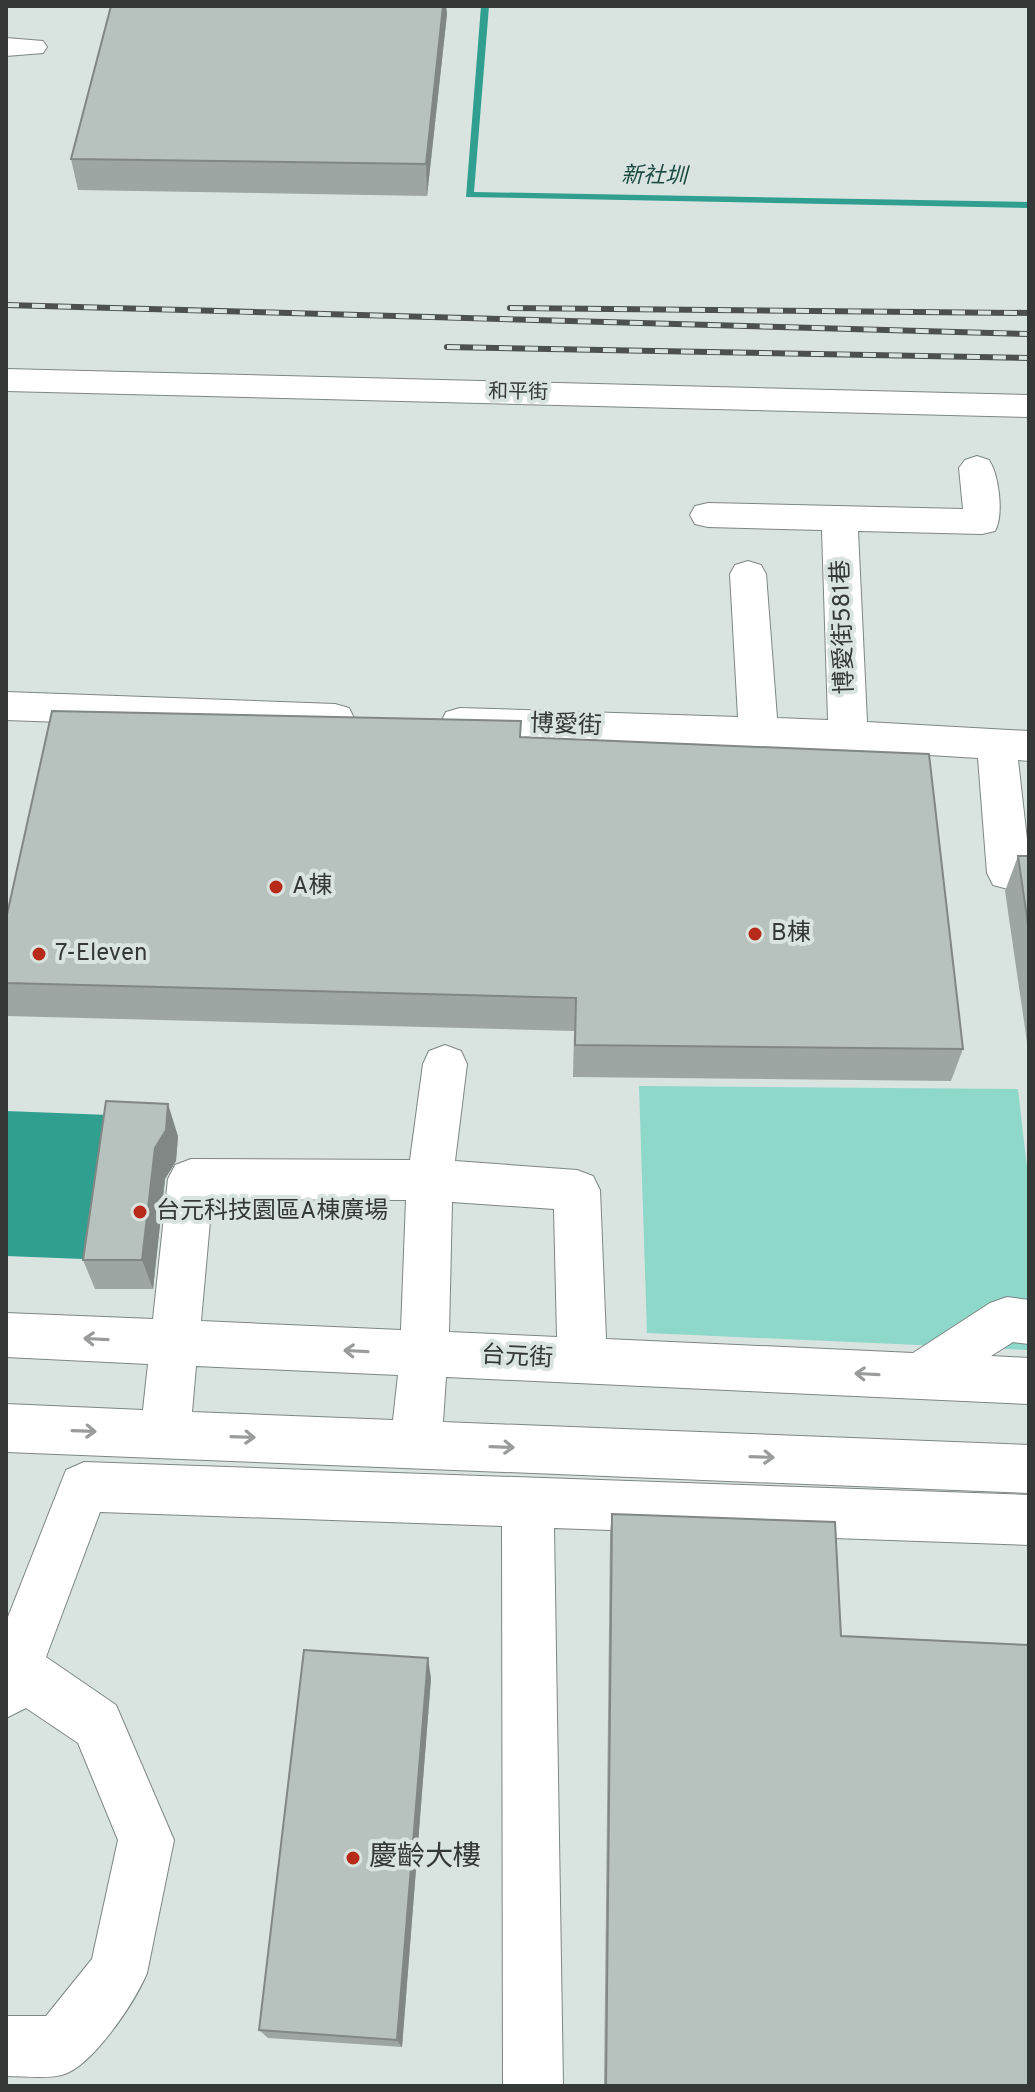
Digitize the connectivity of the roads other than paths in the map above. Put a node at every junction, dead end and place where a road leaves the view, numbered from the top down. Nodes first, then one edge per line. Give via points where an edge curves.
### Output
1 (6, 380) edge
2 (1029, 406) edge
3 (977, 468) dead end
4 (708, 515) dead end
5 (840, 519) junction
6 (748, 574) dead end
7 (6, 706) edge
8 (364, 719) edge
9 (426, 721) edge
10 (758, 732) junction
11 (848, 735) junction
12 (1014, 746) edge
13 (1029, 873) edge
14 (445, 1064) dead end
15 (430, 1180) junction
16 (1029, 1322) edge
17 (6, 1335) edge
18 (174, 1342) junction
19 (424, 1354) junction
20 (582, 1361) junction
21 (920, 1376) junction
22 (1029, 1381) edge
23 (6, 1428) edge
24 (165, 1434) junction
25 (416, 1444) junction
26 (1029, 1469) edge
27 (528, 1503) junction
28 (1029, 1520) edge
29 (10, 1680) edge
30 (6, 2046) edge
31 (533, 2086) edge

1 - 2 street, 和平街
3 - 5 street via 982,522
4 - 5 street
5 - 11 street, 博愛街581巷
6 - 10 street
7 - 8 street
9 - 10 street, 博愛街
10 - 11 street, 博愛街
11 - 12 street, 博愛街
12 - 13 street via 998,773 1008,873
14 - 15 street
15 - 18 street via 191,1179
15 - 19 street
15 - 20 street via 577,1190
16 - 21 street via 1007,1319
18 -> 17 street, 台元街
19 -> 18 street, 台元街
18 - 24 street
19 - 20 street, 台元街
19 - 25 street
21 -> 20 street, 台元街
21 - 22 street, 台元街
23 -> 24 street
24 -> 25 street
25 -> 26 street
27 - 28 street
27 - 29 street via 84,1487
27 - 31 street
29 - 30 street via 97,1724 146,1840 118,1973 60,2046

